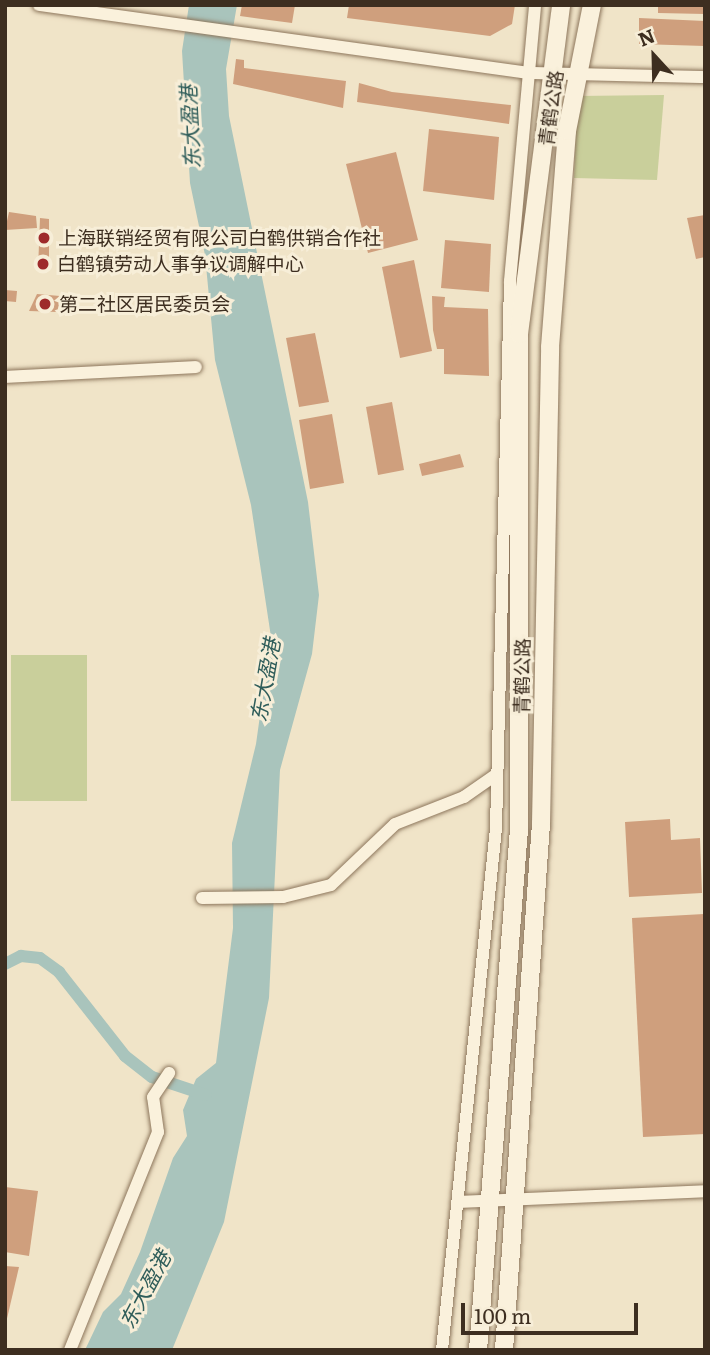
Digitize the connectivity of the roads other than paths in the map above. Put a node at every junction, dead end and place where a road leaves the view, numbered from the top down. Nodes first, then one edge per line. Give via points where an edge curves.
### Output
1 (535, 5) edge
2 (561, 5) edge
3 (592, 5) edge
4 (41, 6) edge
5 (576, 71) junction
6 (528, 73) junction
7 (551, 74) junction
8 (705, 77) edge
9 (196, 367) dead end
10 (5, 377) edge
11 (497, 780) junction
12 (202, 898) dead end
13 (169, 1073) dead end
14 (705, 1191) edge
15 (458, 1202) junction
16 (515, 1202) junction
17 (489, 1205) junction
18 (70, 1350) edge
19 (442, 1350) edge
20 (478, 1350) edge
21 (504, 1350) edge

1 - 6 street
2 - 7 main road, 青鹤公路
3 - 5 main road, 青鹤公路
4 - 6 street
5 - 7 street
5 - 8 street
5 - 16 main road, 青鹤公路 via 550,348 541,824
6 - 7 street
6 - 11 street via 510,269
7 - 17 main road, 青鹤公路 via 519,334 519,829
9 - 10 street
11 - 12 street via 395,824 331,885 283,897
11 - 15 street
13 - 18 street via 154,1093 158,1132
14 - 16 street
15 - 17 street
15 - 19 street
16 - 17 street
16 - 21 main road, 青鹤公路
17 - 20 main road, 青鹤公路

